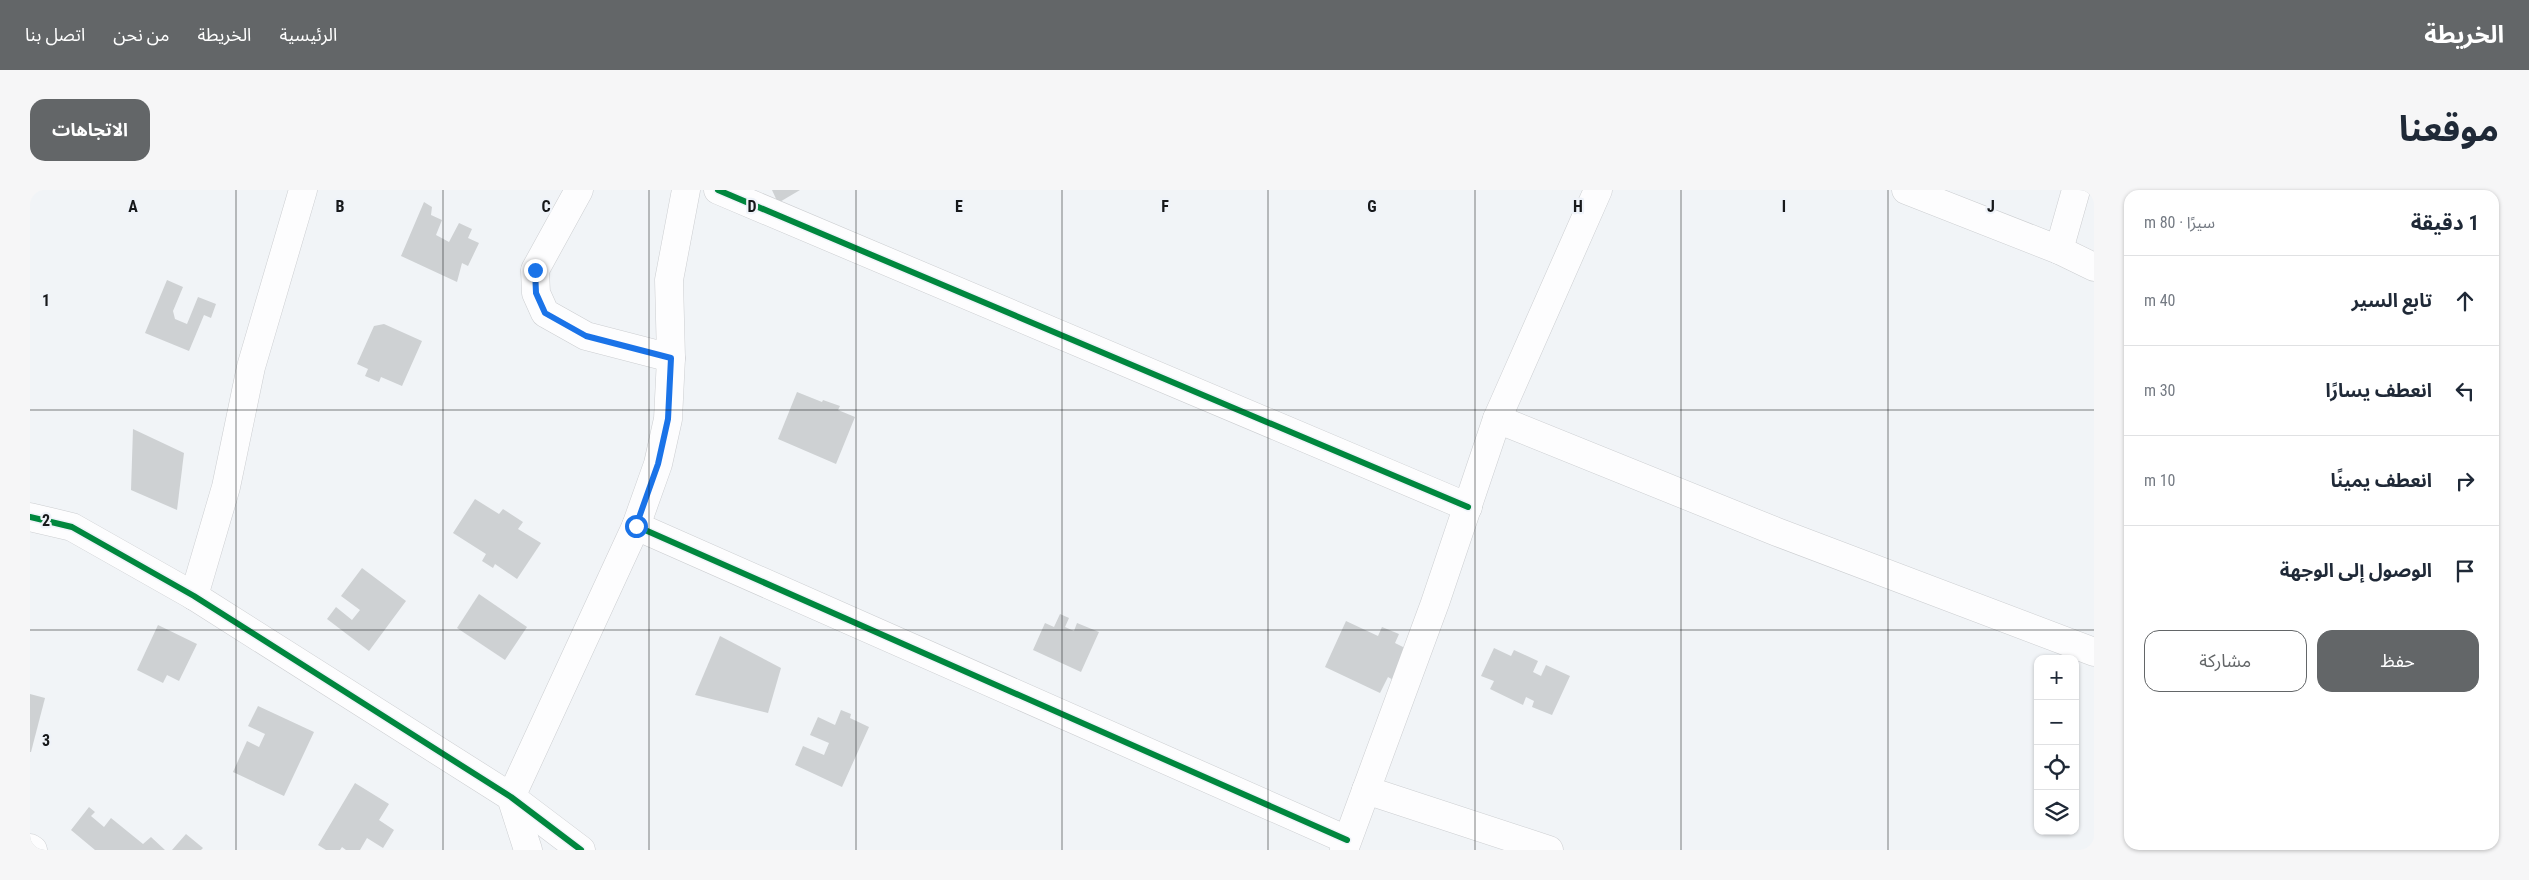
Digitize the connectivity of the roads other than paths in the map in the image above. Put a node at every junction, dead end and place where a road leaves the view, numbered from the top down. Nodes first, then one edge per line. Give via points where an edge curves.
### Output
1 (303, 190) edge
2 (579, 190) edge
3 (686, 190) edge
4 (718, 190) edge
5 (1598, 190) edge
6 (1906, 190) edge
7 (2076, 190) edge
8 (2059, 250) junction
9 (2094, 267) edge
10 (671, 358) junction
11 (1497, 419) junction
12 (1468, 507) junction
13 (30, 516) edge
14 (636, 526) junction
15 (194, 596) junction
16 (2094, 652) edge
17 (1366, 790) junction
18 (511, 797) junction
19 (1345, 845) edge
20 (528, 850) edge
21 (581, 850) edge
22 (1549, 850) edge

1 - 15 street via 251,367 226,487
2 - 10 street via 535,270 536,293 545,313 586,336
3 - 10 street via 669,280
4 - 12 street
5 - 11 street
6 - 8 street
7 - 8 street
8 - 9 street
10 - 14 street via 668,419 658,464
11 - 12 street
11 - 16 street via 1786,535
12 - 17 street
13 - 15 street via 72,527
14 - 18 street
14 - 19 street
15 - 18 street
17 - 19 street
17 - 22 street
18 - 20 street
18 - 21 street

